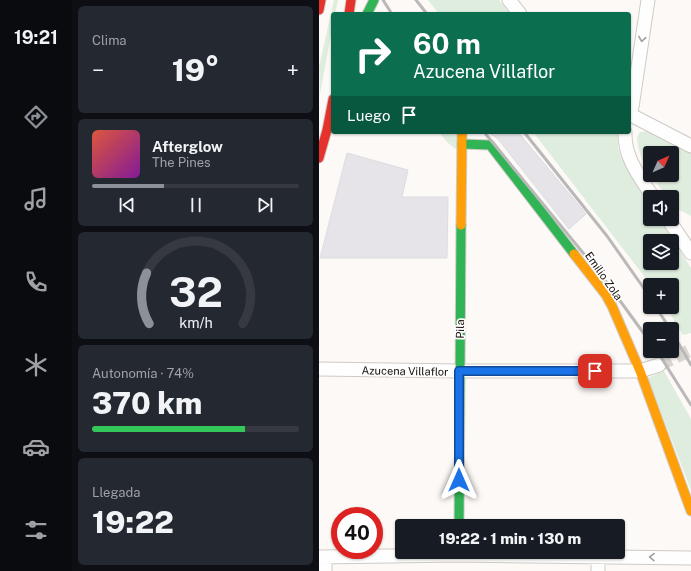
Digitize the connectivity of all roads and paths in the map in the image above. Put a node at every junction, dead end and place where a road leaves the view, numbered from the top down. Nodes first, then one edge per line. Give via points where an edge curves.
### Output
1 (321, 0) edge
2 (351, 0) edge
3 (375, 0) edge
4 (509, 0) edge
5 (648, 0) edge
6 (319, 10) edge
7 (349, 12) edge
8 (368, 12) edge
9 (518, 12) edge
10 (331, 106) edge
11 (631, 109) edge
12 (631, 115) edge
13 (323, 129) edge
14 (462, 134) edge
15 (625, 134) edge
16 (462, 144) junction
17 (691, 146) edge
18 (319, 158) edge
19 (648, 190) edge
20 (673, 226) edge
21 (691, 253) edge
22 (659, 365) tunnel mouth
23 (319, 369) edge
24 (640, 370) junction
25 (459, 371) junction
26 (691, 511) edge
27 (459, 519) edge
28 (395, 555) edge
29 (322, 557) edge
30 (625, 557) edge
31 (691, 558) edge
32 (598, 559) edge
33 (325, 571) edge
34 (598, 571) edge

1 - 6 street
2 - 7 street
3 - 8 street
4 - 9 street
5 -> 11 street
10 - 13 street
12 - 17 street
13 - 18 street
14 - 16 street, Pila
15 - 19 street via 631,164
16 - 24 street, Emilio Zola via 490,145 606,295
16 - 25 street, Pila
20 - 21 street
22 - 24 street, Azucena Villaflor
23 - 25 street, Azucena Villaflor
24 - 25 street, Azucena Villaflor
24 - 26 street, Emilio Zola
25 - 27 street, Pila
28 - 29 street
29 - 33 street
31 -> 30 street
32 - 34 street

